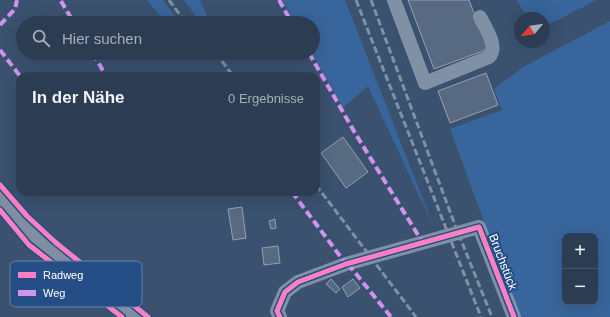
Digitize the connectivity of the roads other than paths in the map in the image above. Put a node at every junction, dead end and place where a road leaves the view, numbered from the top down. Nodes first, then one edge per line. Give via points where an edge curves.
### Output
1 (394, 0) edge
2 (480, 17) dead end
3 (0, 195) edge
4 (70, 261) edge
5 (127, 307) edge
6 (139, 317) edge
7 (280, 317) edge
8 (514, 317) edge

1 - 2 street via 425,82 489,58 493,49 492,43
3 - 4 main road via 35,233
5 - 6 main road
7 - 8 street, Bruchstück via 276,311 285,292 298,282 346,264 479,227

